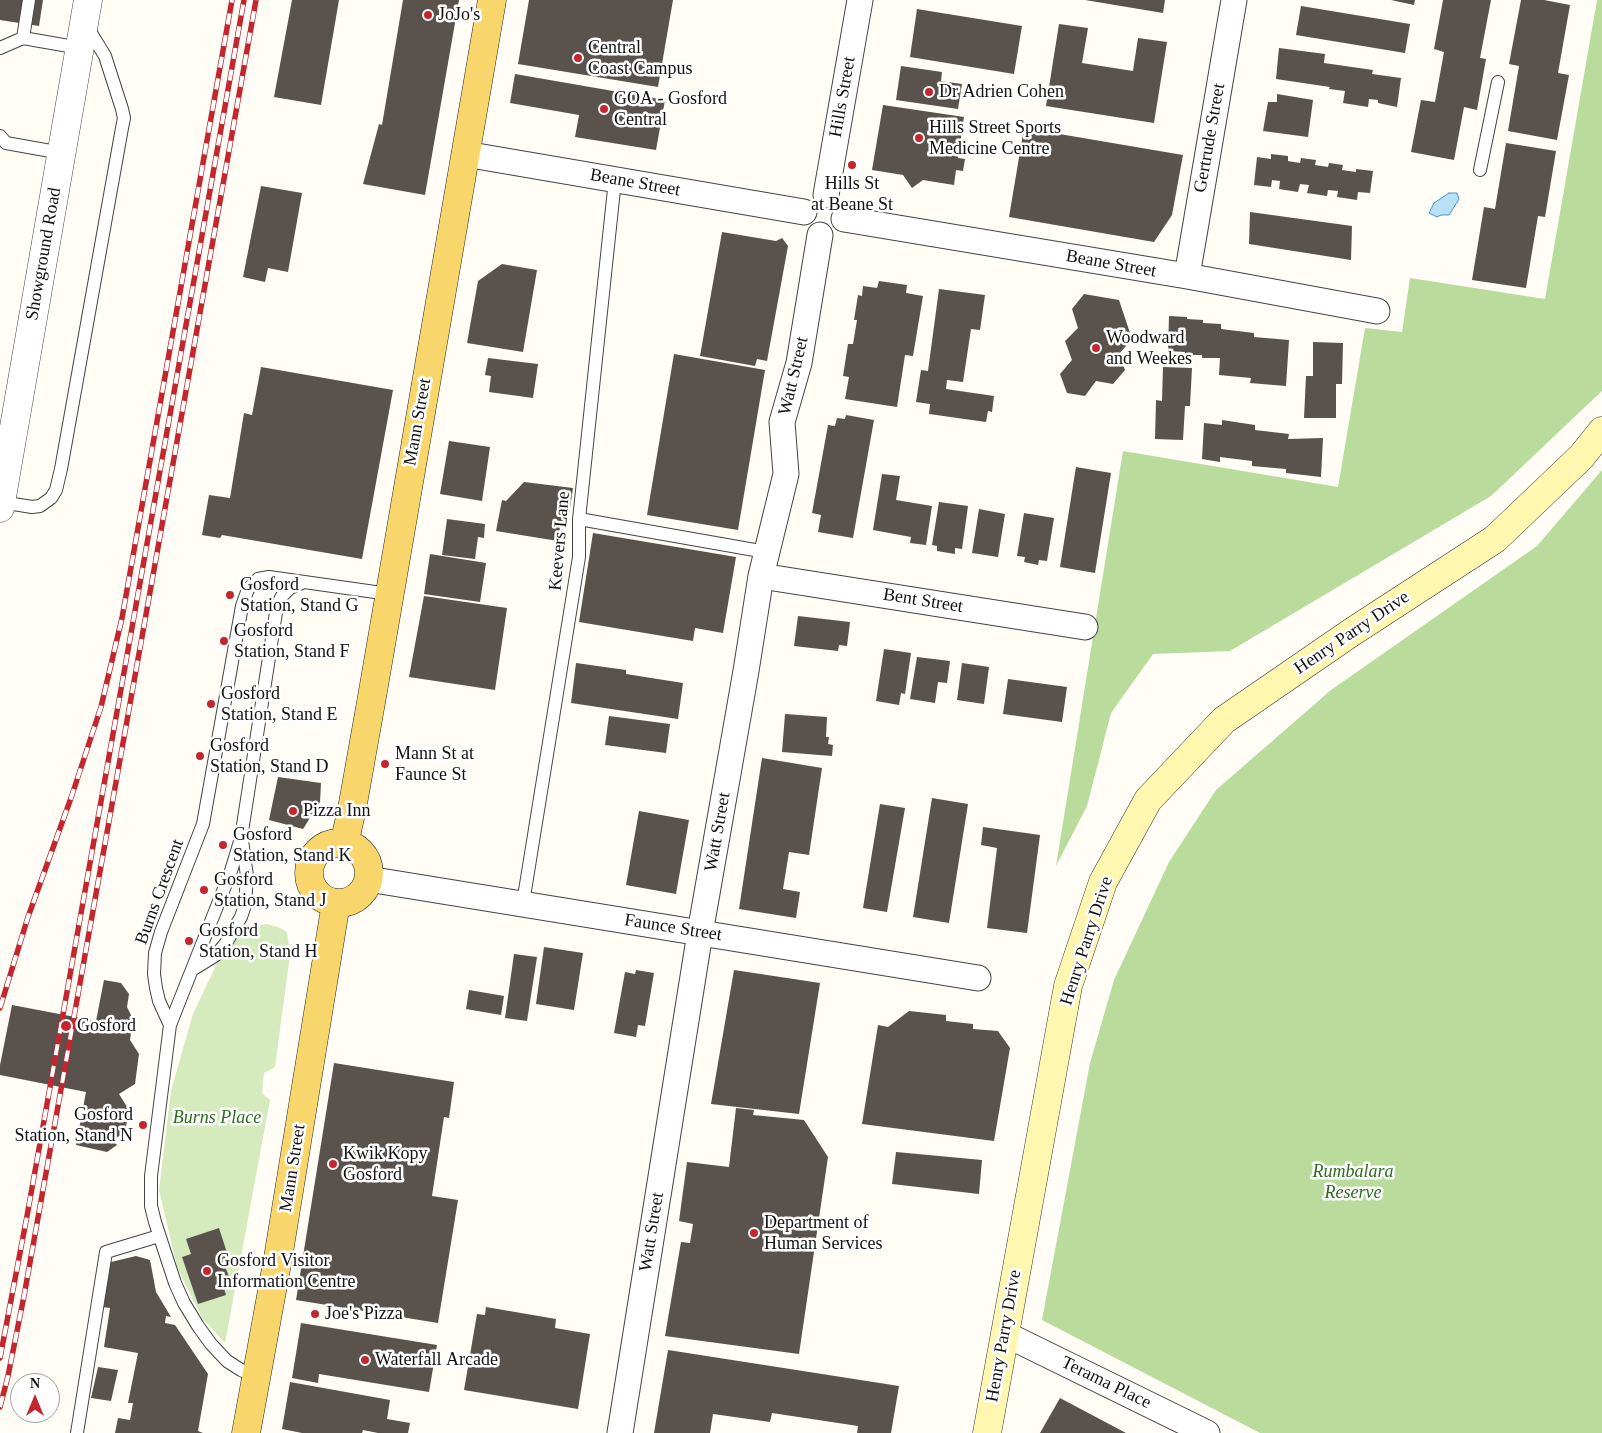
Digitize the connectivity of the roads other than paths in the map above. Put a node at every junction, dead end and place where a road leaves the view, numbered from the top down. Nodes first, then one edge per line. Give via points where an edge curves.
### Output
1 (29, 0) edge
2 (492, 0) edge
3 (860, 0) edge
4 (1234, 0) edge
5 (84, 24) edge
6 (23, 38) junction
7 (0, 48) edge
8 (1498, 82) dead end
9 (0, 136) edge
10 (62, 153) junction
11 (465, 154) junction
12 (1480, 170) dead end
13 (615, 180) junction
14 (826, 195) junction
15 (804, 212) junction
16 (844, 219) junction
17 (820, 235) junction
18 (1186, 276) junction
19 (1377, 311) dead end
20 (1602, 430) edge
21 (1, 505) edge
22 (579, 519) junction
23 (763, 564) junction
24 (304, 582) junction
25 (389, 594) junction
26 (1085, 627) dead end
27 (242, 838) junction
28 (344, 844) junction
29 (368, 879) junction
30 (336, 903) junction
31 (523, 903) junction
32 (700, 933) junction
33 (192, 970) junction
34 (978, 978) dead end
35 (170, 1025) junction
36 (159, 1236) junction
37 (1005, 1334) junction
38 (256, 1376) junction
39 (77, 1433) edge
40 (246, 1433) edge
41 (620, 1433) edge
42 (987, 1433) edge
43 (1207, 1433) edge

1 - 6 lane
2 - 11 main road, Mann Street
3 - 14 street, Hills Street
4 - 18 street, Gertrude Street
5 - 6 lane
5 - 10 street, Showground Road
5 - 21 lane via 105,56 124,118 56,490 40,506
6 - 7 lane
8 - 12 lane
9 - 10 lane via 6,143
10 - 21 street, Showground Road
11 - 13 street, Beane Street
11 - 25 main road, Mann Street
13 - 15 street, Beane Street
13 - 22 lane, Keevers Lane
14 - 15 street via 810,201
14 - 16 street via 838,200
15 - 17 street via 806,224
16 - 17 street via 838,230
16 - 18 street, Beane Street
17 - 23 street, Watt Street via 799,363 782,422 786,474
18 - 19 street, Beane Street
20 - 37 main road, Henry Parry Drive via 1581,457 1495,539 1224,720 1148,800 1103,882 1068,986
22 - 23 lane
22 - 31 lane, Keevers Lane via 580,557
23 - 26 street, Bent Street
23 - 32 street, Watt Street
24 - 25 lane, Burns Crescent
24 - 27 lane via 293,585 282,596 276,612
24 - 35 lane, Burns Crescent via 263,578 250,586 244,600 203,824 155,953 156,988
25 - 28 main road, Mann Street
27 - 33 lane
27 - 33 lane via 247,876 242,917 216,954
28 - 29 main road via 353,847 366,860
28 - 30 main road via 325,846 317,852 309,869 312,888
29 - 30 main road via 360,895 344,903
29 - 31 street, Faunce Street
30 - 38 main road, Mann Street
31 - 32 street, Faunce Street
32 - 34 street, Faunce Street
32 - 41 street, Watt Street
33 - 35 lane
35 - 36 lane via 150,1183
36 - 38 lane via 178,1290 198,1326 226,1361
36 - 39 lane via 106,1252
37 - 42 main road, Henry Parry Drive
37 - 43 street, Terama Place
38 - 40 main road, Mann Street

